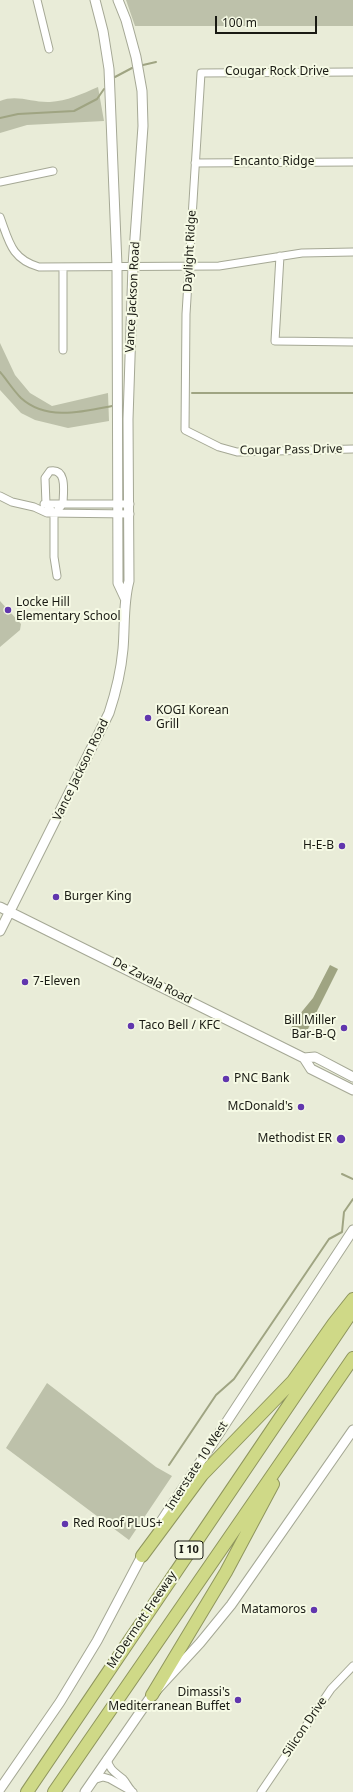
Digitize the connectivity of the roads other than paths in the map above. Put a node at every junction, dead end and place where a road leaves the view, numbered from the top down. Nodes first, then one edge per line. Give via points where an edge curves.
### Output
1 (37, 0) edge
2 (95, 0) edge
3 (118, 0) edge
4 (49, 49) dead end
5 (353, 72) edge
6 (201, 73) joint
7 (353, 162) edge
8 (195, 163) junction
9 (53, 171) dead end
10 (0, 182) edge
11 (0, 216) edge
12 (353, 252) edge
13 (280, 256) junction
14 (63, 266) junction
15 (117, 266) junction
16 (133, 266) junction
17 (189, 266) junction
18 (353, 342) edge
19 (63, 350) dead end
20 (185, 430) joint
21 (353, 449) edge
22 (0, 496) edge
23 (46, 504) junction
24 (63, 504) junction
25 (118, 504) junction
26 (130, 504) junction
27 (34, 506) junction
28 (54, 514) junction
29 (118, 514) junction
30 (130, 514) junction
31 (57, 576) dead end
32 (125, 598) junction
33 (0, 907) edge
34 (10, 911) junction
35 (0, 931) edge
36 (304, 1058) junction
37 (353, 1077) edge
38 (353, 1090) edge
39 (353, 1230) edge
40 (353, 1299) edge
41 (353, 1310) edge
42 (353, 1358) edge
43 (331, 1390) junction
44 (353, 1430) edge
45 (142, 1556) junction
46 (353, 1666) edge
47 (152, 1695) junction
48 (107, 1759) junction
49 (93, 1780) junction
50 (0, 1789) edge
51 (132, 1791) edge
52 (27, 1792) edge
53 (54, 1792) edge
54 (85, 1792) edge
55 (261, 1792) edge

1 - 4 street
2 - 15 main road, Vance Jackson Road via 108,69
3 - 16 main road, Vance Jackson Road via 134,50 142,91 143,126
5 - 6 street, Cougar Rock Drive
6 - 8 street, Daylight Ridge
7 - 8 street, Encanto Ridge
8 - 17 street, Daylight Ridge
9 - 10 street
11 - 14 street via 11,247 20,258 39,267
12 - 13 street via 314,252
13 - 17 street via 219,266
13 - 18 street via 275,341
14 - 15 street
14 - 19 street
15 - 16 street
15 - 25 main road, Vance Jackson Road
16 - 17 street
16 - 26 main road, Vance Jackson Road via 128,419
17 - 20 street, Daylight Ridge
20 - 21 street, Cougar Pass Drive via 219,447 238,452
22 - 27 street via 12,502
23 - 24 street
23 - 24 street via 45,478 50,471 55,470 63,478
23 - 27 street
23 - 28 street
24 - 25 street
24 - 28 street
25 - 26 street
25 - 29 main road, Vance Jackson Road
26 - 30 main road, Vance Jackson Road
27 - 28 street
28 - 29 street
28 - 31 street via 54,557
29 - 30 street
29 - 32 main road, Vance Jackson Road via 118,583
30 - 32 main road, Vance Jackson Road via 129,581
32 - 34 main road, Vance Jackson Road via 122,662 109,713
33 - 34 main road, De Zavala Road
34 - 35 main road, Vance Jackson Road
34 - 36 main road, De Zavala Road
36 - 37 main road, De Zavala Road via 315,1058
36 - 38 main road, De Zavala Road via 311,1069
39 - 45 main road, Interstate 10 West via 169,1509
40 - 45 highway via 293,1381 202,1475
41 - 52 highway, McDermott Freeway / I 10
42 - 43 highway, McDermott Freeway / I 10
43 - 47 highway via 269,1491 226,1572
43 - 53 highway, McDermott Freeway / I 10
44 - 47 main road via 231,1604 200,1643
45 - 50 main road, Interstate 10 West via 97,1641 60,1702
46 - 55 street, Silicon Drive via 331,1689
47 - 48 main road
48 - 49 main road
48 - 51 street via 113,1772 123,1779
49 - 51 street via 103,1777
49 - 54 main road

